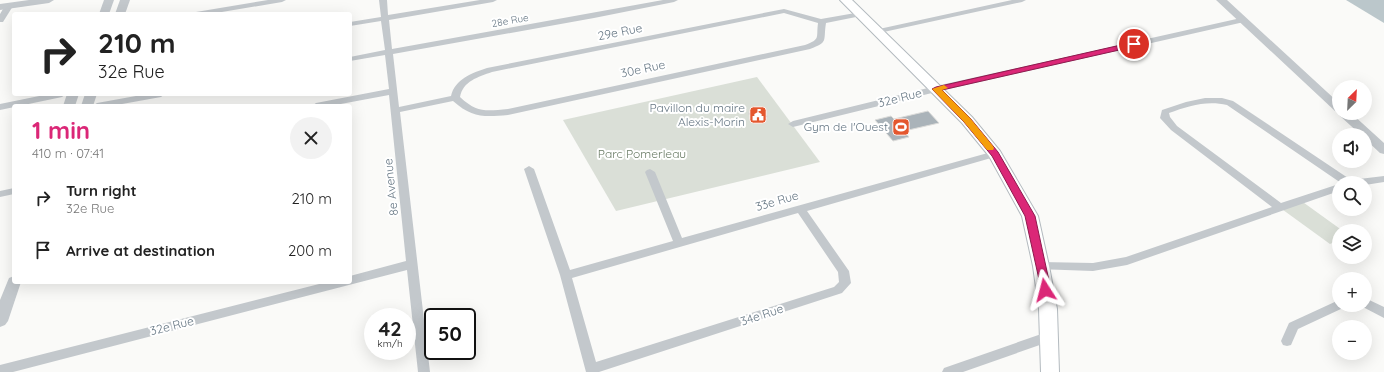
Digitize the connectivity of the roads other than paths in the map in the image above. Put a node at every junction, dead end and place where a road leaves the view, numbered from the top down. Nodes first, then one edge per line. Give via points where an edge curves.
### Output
1 (48, 0) edge
2 (109, 0) edge
3 (125, 0) edge
4 (282, 0) edge
5 (383, 0) edge
6 (493, 0) edge
7 (674, 0) edge
8 (846, 0) edge
9 (1022, 0) edge
10 (1221, 0) edge
11 (4, 6) edge
12 (105, 12) edge
13 (121, 12) edge
14 (208, 12) edge
15 (861, 14) junction
16 (385, 18) junction
17 (0, 20) edge
18 (1241, 20) junction
19 (822, 22) junction
20 (352, 24) edge
21 (879, 31) junction
22 (389, 51) junction
23 (352, 59) edge
24 (936, 89) junction
25 (394, 91) junction
26 (52, 96) edge
27 (150, 96) edge
28 (455, 98) junction
29 (1332, 103) edge
30 (12, 104) edge
31 (14, 104) edge
32 (108, 104) edge
33 (326, 104) edge
34 (0, 107) edge
35 (396, 110) junction
36 (1352, 120) edge
37 (793, 124) dead end
38 (1384, 150) edge
39 (995, 154) junction
40 (529, 169) dead end
41 (650, 172) dead end
42 (1338, 176) edge
43 (1384, 180) edge
44 (1372, 181) edge
45 (1332, 189) edge
46 (12, 191) edge
47 (0, 194) edge
48 (1279, 207) junction
49 (800, 208) junction
50 (679, 243) junction
51 (413, 264) junction
52 (1041, 266) junction
53 (566, 275) junction
54 (352, 279) edge
55 (13, 284) edge
56 (336, 284) edge
57 (1372, 306) edge
58 (1332, 309) edge
59 (1384, 312) edge
60 (0, 321) edge
61 (1050, 336) junction
62 (1287, 342) dead end
63 (0, 370) edge
64 (592, 370) edge
65 (424, 372) edge
66 (948, 372) edge
67 (1050, 372) edge

1 - 11 street
2 - 12 street
3 - 13 street
4 - 14 street
5 - 16 street, 8e Avenue
6 - 16 street
7 - 22 street, 28e Rue
8 - 15 main road
9 - 21 street
10 - 18 street
11 - 17 street
15 - 19 street
15 - 21 main road
16 - 20 street
16 - 22 street, 8e Avenue
18 - 24 street, 32e Rue
18 - 29 street
19 - 28 street, 29e Rue via 796,12 784,11 490,70 462,82
19 - 28 street, 30e Rue via 822,38 818,43 807,47 508,112 478,114 466,109
21 - 24 main road
22 - 23 street, 28e Rue
22 - 25 street, 8e Avenue
24 - 37 street, 32e Rue
24 - 39 main road via 967,120
25 - 33 street
25 - 35 street, 8e Avenue
26 - 31 street
27 - 32 street
28 - 35 street
30 - 34 street
35 - 51 street, 8e Avenue
36 - 38 street
39 - 49 street, 33e Rue
39 - 52 main road via 1030,216
40 - 53 street
41 - 50 street
42 - 48 street via 1224,101 1211,99 1166,112 1165,118 1174,128
43 - 44 street
45 - 48 street
46 - 47 street
48 - 52 street via 1127,261 1093,267
49 - 50 street, 33e Rue
49 - 64 street, 34e Rue via 843,271 845,283 838,290
50 - 53 street, 33e Rue
51 - 54 street
51 - 65 street, 8e Avenue
52 - 61 main road
53 - 64 street
55 - 60 street
56 - 63 street, 32e Rue
57 - 59 street
58 - 62 street via 1294,326
61 - 66 street
61 - 67 main road

